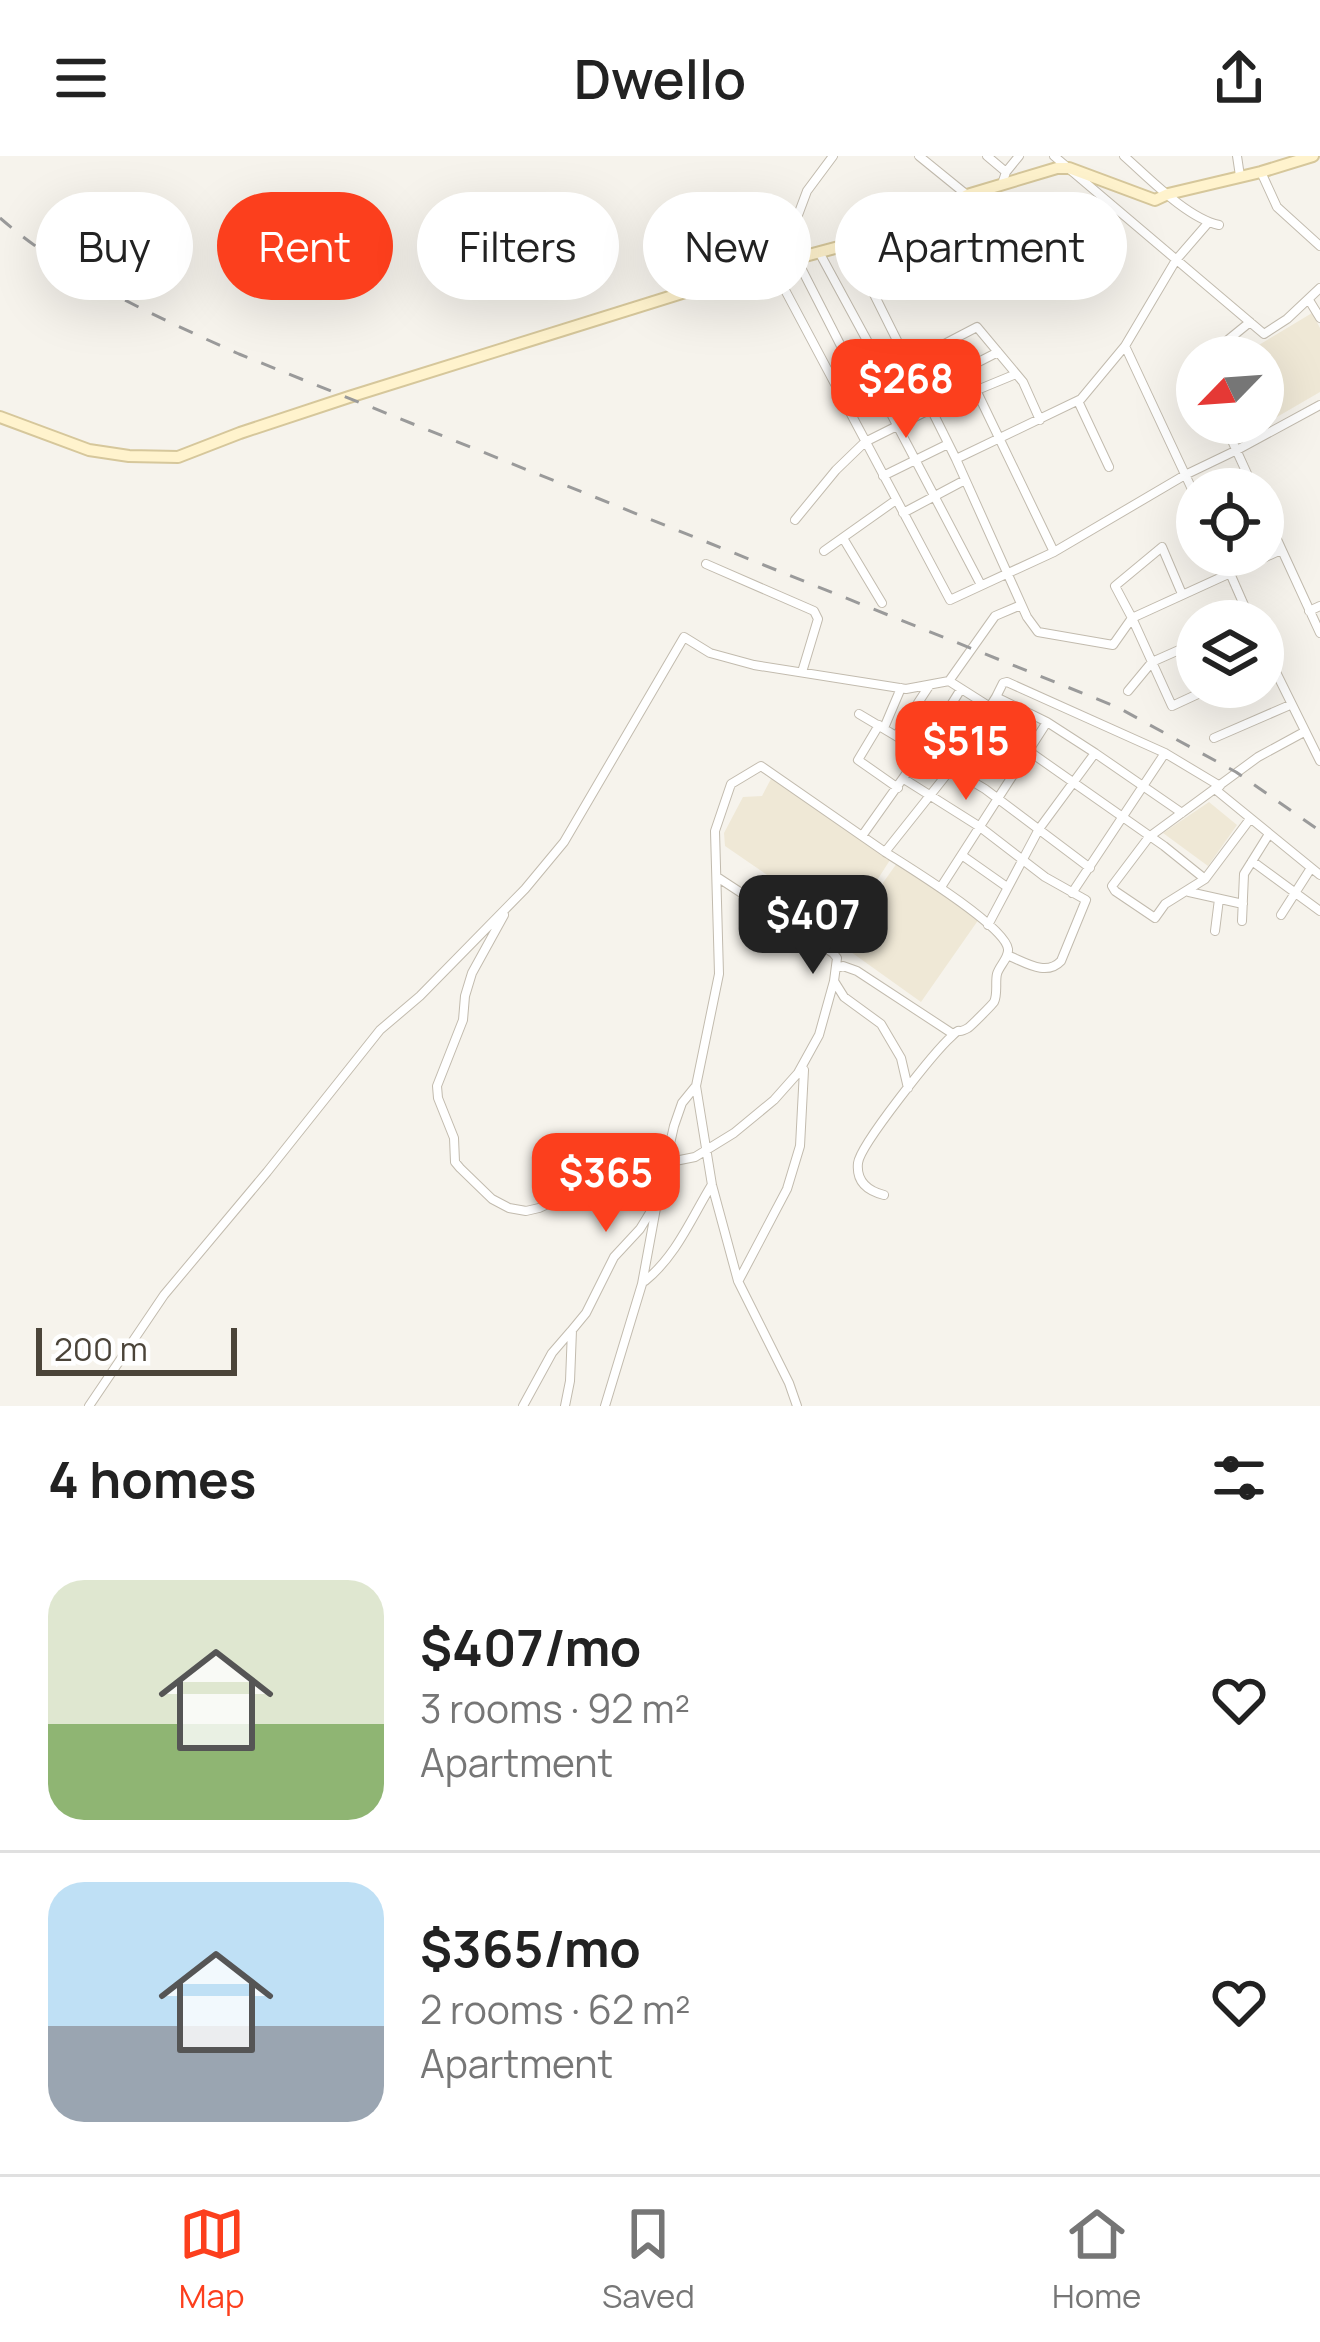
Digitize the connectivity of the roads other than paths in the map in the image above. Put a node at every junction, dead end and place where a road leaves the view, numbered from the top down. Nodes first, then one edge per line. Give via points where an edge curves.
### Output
1 (833, 156) edge
2 (919, 156) edge
3 (987, 156) edge
4 (1019, 156) edge
5 (1054, 156) edge
6 (1124, 156) edge
7 (1237, 156) edge
8 (1313, 156) edge
9 (1069, 168) junction
10 (1261, 172) junction
11 (1240, 176) junction
12 (1004, 179) junction
13 (808, 192) edge
14 (963, 192) edge
15 (974, 192) edge
16 (1168, 194) junction
17 (1208, 223) junction
18 (1219, 225) dead end
19 (1320, 226) edge
20 (1310, 236) junction
21 (1320, 246) edge
22 (835, 247) edge
23 (820, 251) junction
24 (811, 254) edge
25 (1176, 260) junction
26 (811, 288) edge
27 (1320, 288) edge
28 (662, 300) edge
29 (790, 300) edge
30 (876, 300) edge
31 (1310, 300) junction
32 (1320, 318) edge
33 (1250, 322) junction
34 (1233, 336) edge
35 (1125, 346) junction
36 (998, 352) junction
37 (909, 366) junction
38 (1016, 374) junction
39 (889, 381) junction
40 (877, 387) junction
41 (976, 390) junction
42 (922, 391) junction
43 (865, 393) junction
44 (1078, 401) junction
45 (845, 404) junction
46 (1320, 405) edge
47 (931, 409) junction
48 (0, 417) edge
49 (1040, 420) junction
50 (897, 426) junction
51 (998, 440) junction
52 (865, 442) junction
53 (948, 444) junction
54 (1234, 444) edge
55 (1237, 450) junction
56 (956, 459) junction
57 (915, 460) junction
58 (1109, 467) dead end
59 (1182, 468) edge
60 (1200, 468) edge
61 (1245, 468) edge
62 (884, 476) junction
63 (965, 480) junction
64 (1176, 480) edge
65 (934, 496) junction
66 (896, 500) junction
67 (903, 512) junction
68 (795, 520) dead end
69 (843, 538) junction
70 (824, 551) dead end
71 (1054, 551) junction
72 (1284, 557) edge
73 (706, 564) dead end
74 (1007, 573) junction
75 (1227, 576) edge
76 (981, 585) junction
77 (1182, 594) junction
78 (882, 603) dead end
79 (1021, 604) junction
80 (1320, 606) edge
81 (1309, 611) junction
82 (1132, 618) junction
83 (1320, 633) edge
84 (1176, 651) edge
85 (1152, 662) junction
86 (802, 672) junction
87 (949, 681) junction
88 (930, 684) junction
89 (902, 688) junction
90 (961, 689) junction
91 (1128, 692) dead end
92 (1284, 694) edge
93 (996, 698) junction
94 (1176, 704) edge
95 (1290, 705) junction
96 (990, 707) junction
97 (859, 714) dead end
98 (983, 718) junction
99 (1047, 722) junction
100 (882, 726) junction
101 (1304, 732) junction
102 (897, 735) junction
103 (1214, 738) dead end
104 (923, 750) junction
105 (1028, 751) junction
106 (1095, 753) junction
107 (1166, 753) junction
108 (1320, 761) edge
109 (951, 769) junction
110 (901, 783) junction
111 (1075, 784) junction
112 (1143, 786) junction
113 (1218, 788) junction
114 (931, 794) junction
115 (998, 799) junction
116 (1182, 813) junction
117 (1122, 818) junction
118 (1250, 818) junction
119 (980, 827) junction
120 (1039, 830) junction
121 (1268, 834) junction
122 (862, 836) junction
123 (1149, 837) junction
124 (885, 852) junction
125 (963, 856) junction
126 (1022, 857) junction
127 (1252, 861) junction
128 (1090, 868) junction
129 (1311, 868) junction
130 (1320, 875) edge
131 (716, 876) junction
132 (1205, 879) junction
133 (941, 887) junction
134 (1007, 887) junction
135 (1190, 892) junction
136 (1072, 893) junction
137 (1295, 893) junction
138 (1219, 899) junction
139 (1243, 904) junction
140 (506, 908) junction
141 (1320, 911) edge
142 (1281, 915) dead end
143 (1242, 921) dead end
144 (988, 925) junction
145 (1215, 931) dead end
146 (1007, 955) junction
147 (837, 968) junction
148 (834, 981) junction
149 (953, 1034) junction
150 (805, 1062) junction
151 (696, 1085) junction
152 (908, 1089) junction
153 (706, 1151) junction
154 (668, 1160) junction
155 (712, 1185) junction
156 (884, 1195) dead end
157 (657, 1201) junction
158 (738, 1281) junction
159 (642, 1284) junction
160 (572, 1330) junction
161 (89, 1406) edge
162 (523, 1406) edge
163 (566, 1406) edge
164 (605, 1406) edge
165 (797, 1406) edge

1 - 13 street
2 - 14 street
3 - 12 street
4 - 12 street
5 - 9 street
6 - 16 street
7 - 11 street
8 - 10 street
9 - 12 street
9 - 16 street via 1148,198
9 - 25 street
10 - 11 street
10 - 20 street via 1277,207
11 - 16 street
12 - 15 street
16 - 17 street
17 - 18 street
17 - 25 street
19 - 20 street
20 - 21 street
22 - 23 street
23 - 24 street
23 - 39 street
25 - 33 street
25 - 35 street
26 - 43 street
27 - 31 street
28 - 48 street via 178,457 89,450
29 - 45 street
30 - 37 street
31 - 32 street
31 - 33 street via 1264,334
33 - 34 street
35 - 44 street
35 - 59 street
36 - 37 street via 977,327
36 - 38 street
36 - 42 street
37 - 39 street
37 - 42 street
38 - 41 street
38 - 49 street
39 - 40 street
40 - 43 street
40 - 50 street
41 - 47 street
41 - 51 street
42 - 47 street
43 - 45 street
44 - 49 street
44 - 58 street
45 - 52 street
46 - 55 street
47 - 50 street
47 - 53 street
49 - 51 street
50 - 52 street
50 - 57 street
51 - 56 street
51 - 71 street
52 - 62 street
52 - 68 street
53 - 56 street
53 - 57 street
54 - 55 street
55 - 60 street
55 - 61 street
56 - 63 street
57 - 62 street
57 - 65 street
62 - 66 street
63 - 65 street
63 - 74 street
64 - 71 street
65 - 67 street
65 - 76 street
66 - 67 street
66 - 69 street
67 - 76 street via 950,600
69 - 70 street
69 - 78 street
71 - 74 street
72 - 81 street
73 - 86 street via 814,611
74 - 76 street
74 - 79 street
75 - 77 street
77 - 82 street
77 - 82 street via 1162,548 1115,586
79 - 82 street via 1038,632 1113,645
79 - 87 street via 994,616
80 - 81 street
81 - 83 street
82 - 85 street
84 - 85 street
85 - 91 street
85 - 94 street
86 - 89 street
86 - 140 street via 710,653 684,637 564,842
87 - 88 street
87 - 90 street
88 - 89 street
88 - 102 street
89 - 100 street
90 - 96 street
90 - 104 street
92 - 95 street
93 - 96 street
93 - 99 street
93 - 107 street via 1006,682
95 - 101 street
95 - 103 street
96 - 98 street
97 - 100 street
98 - 105 street
98 - 109 street
99 - 105 street
99 - 106 street
100 - 102 street
100 - 110 street via 858,760
101 - 108 street
101 - 113 street
102 - 104 street
104 - 109 street
104 - 110 street
105 - 111 street
105 - 115 street
106 - 111 street
106 - 112 street
107 - 112 street
107 - 113 street
109 - 114 street
109 - 115 street
110 - 114 street
110 - 122 street
111 - 117 street
111 - 120 street
112 - 116 street
112 - 117 street
113 - 116 street
113 - 118 street
114 - 119 street
114 - 124 street
115 - 119 street
115 - 120 street
116 - 123 street
117 - 123 street
117 - 128 street
118 - 121 street
118 - 132 street
119 - 125 street
119 - 126 street
120 - 126 street
120 - 128 street
121 - 127 street
121 - 129 street
122 - 124 street
122 - 131 street via 761,766 731,784 715,831
123 - 132 street
123 - 135 street via 1112,883 1115,891 1153,918
124 - 133 street
125 - 133 street
125 - 134 street
126 - 134 street
126 - 136 street
127 - 137 street
127 - 139 street
128 - 136 street
129 - 130 street
129 - 137 street
131 - 147 street via 828,949
131 - 151 street via 719,974
132 - 135 street
133 - 144 street
134 - 144 street
135 - 138 street
136 - 146 street via 1086,902 1055,967
137 - 141 street
137 - 142 street
138 - 139 street
138 - 145 street
139 - 143 street
140 - 154 street via 472,974 437,1086 455,1162 492,1199 526,1211
140 - 161 street via 380,1030 164,1295
144 - 146 street
146 - 149 street via 994,1001
147 - 148 street
147 - 149 street via 857,970
148 - 150 street
148 - 152 street via 881,1024
149 - 152 street
150 - 153 street via 774,1100
150 - 158 street via 803,1132 787,1189
151 - 153 street
151 - 154 street via 682,1103
152 - 156 street via 858,1161 863,1185
153 - 154 street
153 - 155 street
154 - 157 street
155 - 158 street
155 - 159 street via 666,1261
157 - 159 street
157 - 160 street
158 - 165 street
159 - 164 street
160 - 162 street
160 - 163 street

